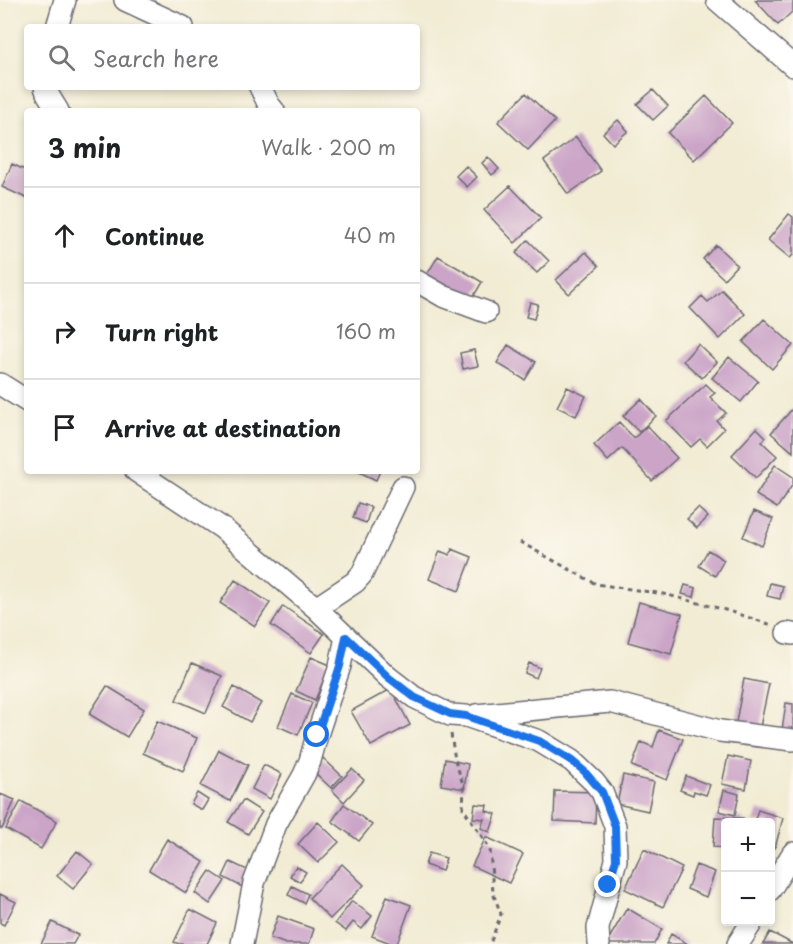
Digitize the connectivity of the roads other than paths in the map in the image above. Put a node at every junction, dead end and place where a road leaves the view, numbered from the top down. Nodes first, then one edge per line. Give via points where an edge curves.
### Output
1 (65, 0) edge
2 (125, 0) edge
3 (717, 0) edge
4 (58, 24) edge
5 (177, 24) edge
6 (793, 66) edge
7 (46, 90) edge
8 (262, 90) edge
9 (56, 108) edge
10 (272, 108) edge
11 (420, 283) edge
12 (486, 312) dead end
13 (0, 384) edge
14 (24, 399) edge
15 (141, 474) edge
16 (403, 487) dead end
17 (316, 608) junction
18 (346, 637) junction
19 (458, 715) junction
20 (793, 740) edge
21 (793, 853) edge
22 (775, 883) edge
23 (749, 926) edge
24 (242, 944) edge
25 (599, 944) edge
26 (738, 944) edge

1 - 4 street
2 - 5 street
3 - 6 street
7 - 9 street
8 - 10 street
11 - 12 street
13 - 14 street
15 - 17 street via 222,528
16 - 17 street via 362,574
17 - 18 street
18 - 19 street via 414,697
18 - 24 street via 310,761 274,830 254,883
19 - 20 street via 610,702 720,731
19 - 25 street via 539,741 572,761 602,792 615,826 616,860 598,928
21 - 22 street
23 - 26 street

